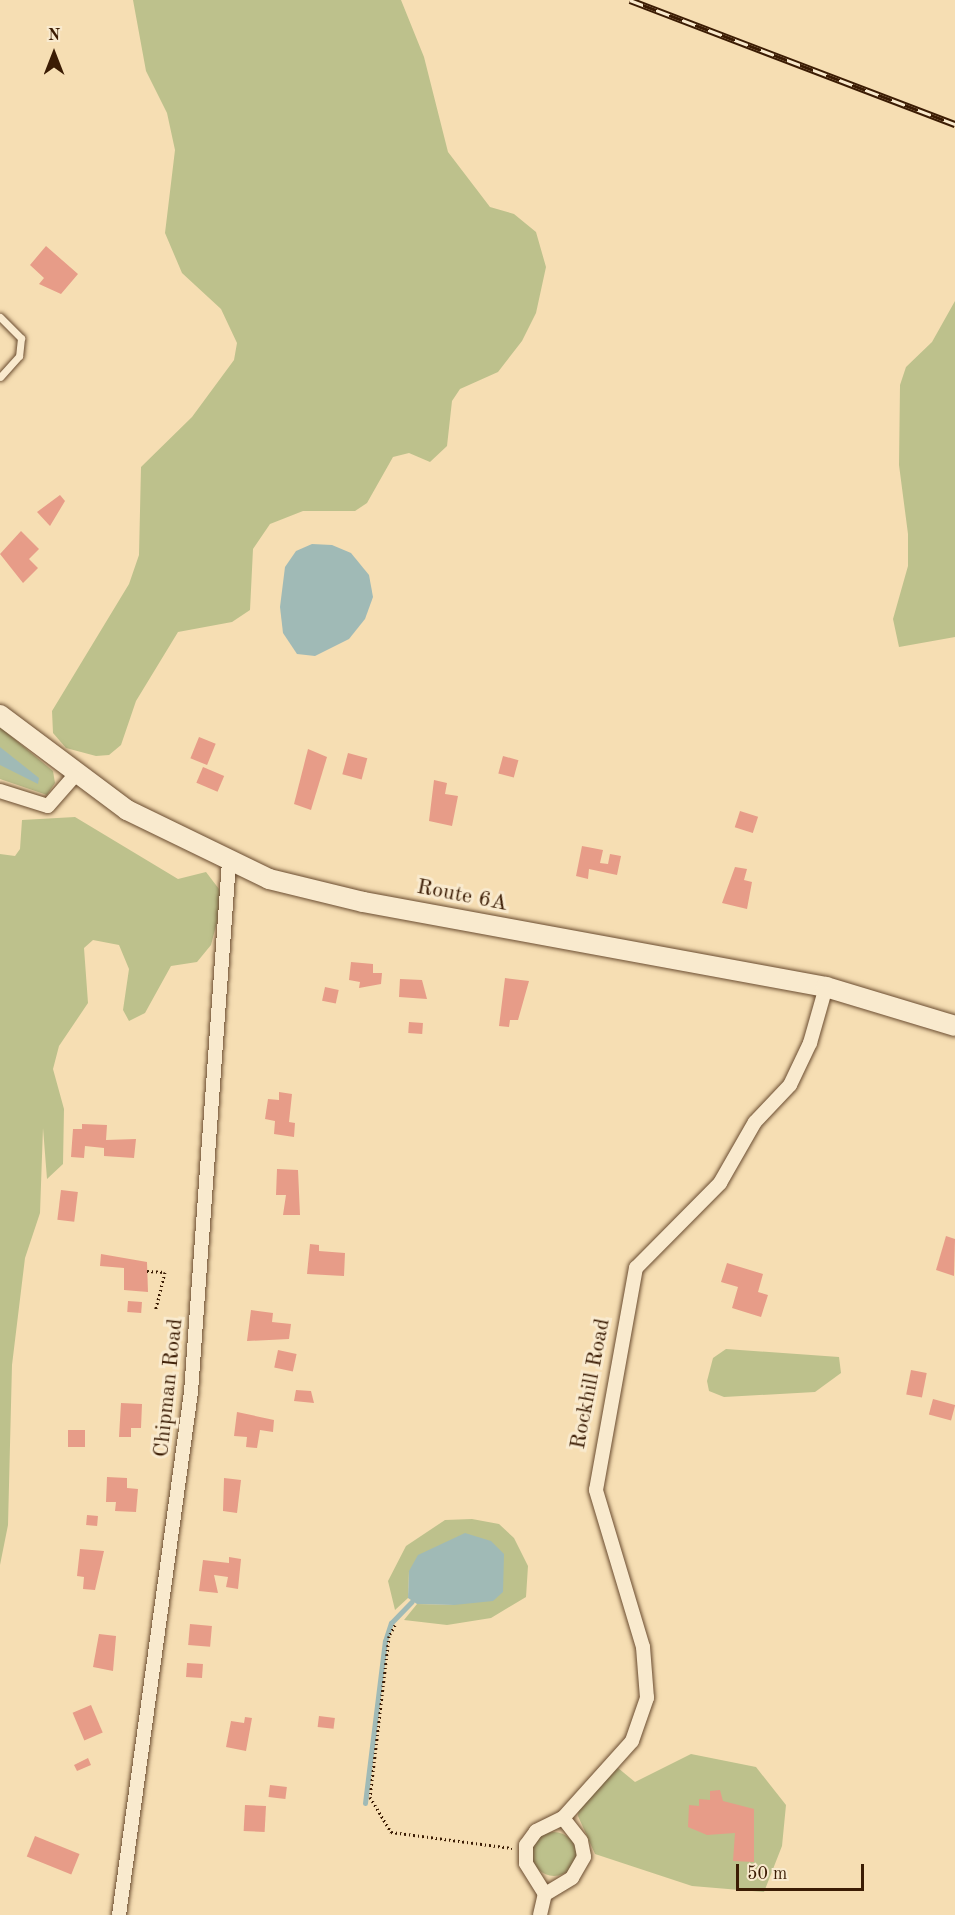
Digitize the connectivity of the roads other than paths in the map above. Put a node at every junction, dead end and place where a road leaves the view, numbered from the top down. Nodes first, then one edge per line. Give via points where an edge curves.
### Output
1 (0, 316) edge
2 (0, 377) edge
3 (0, 715) edge
4 (76, 774) junction
5 (0, 791) edge
6 (229, 862) junction
7 (826, 987) junction
8 (955, 1026) edge
9 (563, 1818) junction
10 (545, 1894) junction
11 (119, 1915) edge
12 (540, 1915) edge

1 - 2 lane via 14,327 21,348
3 - 4 main road, Route 6A
4 - 5 street via 48,806
4 - 6 main road, Route 6A via 127,810
6 - 7 main road, Route 6A via 269,879 363,902
6 - 11 street, Chipman Road via 191,1392
7 - 8 main road, Route 6A
7 - 9 street, Rockhill Road via 810,1043 790,1086 755,1122 720,1183 636,1268 596,1490 643,1647 647,1698 632,1741
9 - 10 street via 580,1841 584,1857 572,1878
9 - 10 street, Rockhill Road via 536,1831 525,1850 526,1863
10 - 12 street

